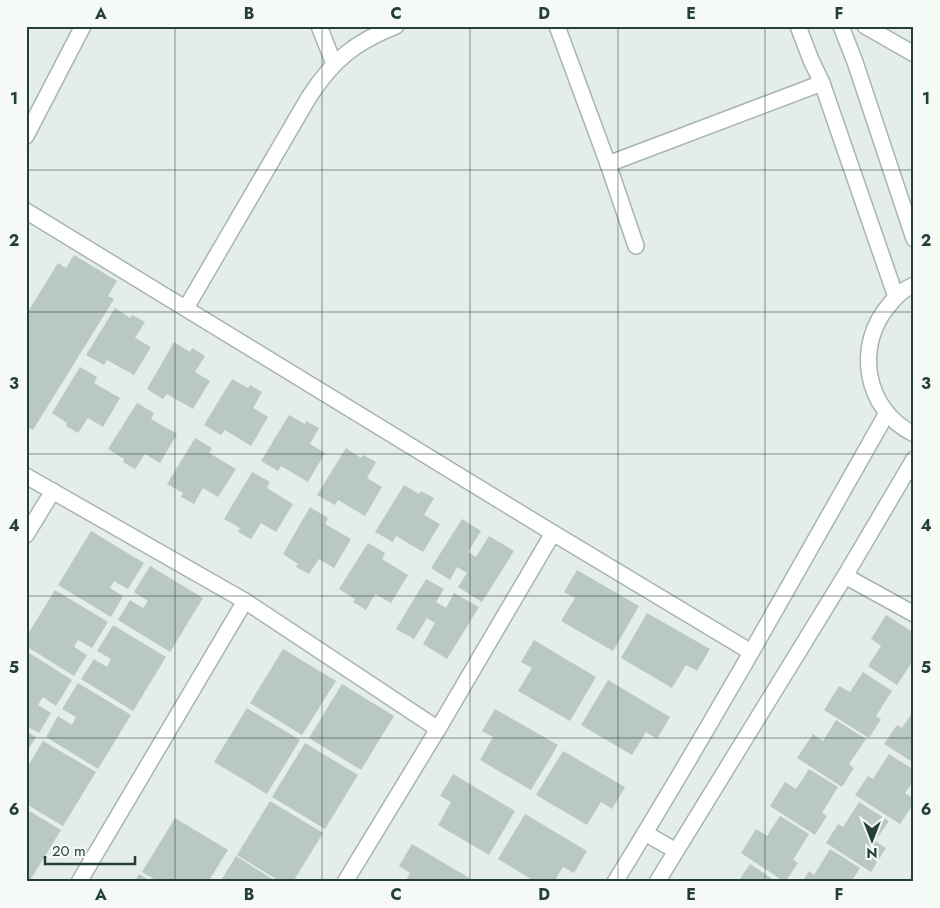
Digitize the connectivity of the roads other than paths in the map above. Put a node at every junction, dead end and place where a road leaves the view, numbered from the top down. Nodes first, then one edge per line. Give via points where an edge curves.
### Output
1 (83, 26) edge
2 (319, 26) edge
3 (396, 26) edge
4 (557, 26) edge
5 (798, 26) edge
6 (841, 26) edge
7 (865, 26) edge
8 (914, 54) edge
9 (334, 64) junction
10 (822, 83) junction
11 (26, 136) edge
12 (608, 164) junction
13 (26, 211) edge
14 (914, 239) edge
15 (636, 246) dead end
16 (914, 285) edge
17 (896, 297) junction
18 (186, 308) junction
19 (887, 413) junction
20 (914, 434) edge
21 (914, 459) edge
22 (26, 476) edge
23 (53, 491) junction
24 (553, 532) junction
25 (26, 535) edge
26 (845, 576) junction
27 (245, 601) junction
28 (914, 614) edge
29 (751, 652) junction
30 (438, 729) junction
31 (645, 833) junction
32 (676, 851) junction
33 (79, 882) edge
34 (345, 882) edge
35 (615, 882) edge
36 (657, 882) edge

1 - 11 street
2 - 9 street
3 - 9 street via 362,41
4 - 12 street
5 - 10 street
6 - 14 street
7 - 8 street
9 - 18 street via 309,97
10 - 12 street
10 - 17 street
12 - 15 street
13 - 18 street
16 - 17 street
17 - 19 street via 883,311 869,344 870,381
18 - 24 street
19 - 20 street
19 - 29 street
21 - 26 street
22 - 23 street
23 - 25 street
23 - 27 street
24 - 29 street
24 - 30 street
26 - 28 street
26 - 32 street
27 - 30 street
27 - 33 street
29 - 31 street
30 - 34 street
31 - 32 street
31 - 35 street
32 - 36 street

